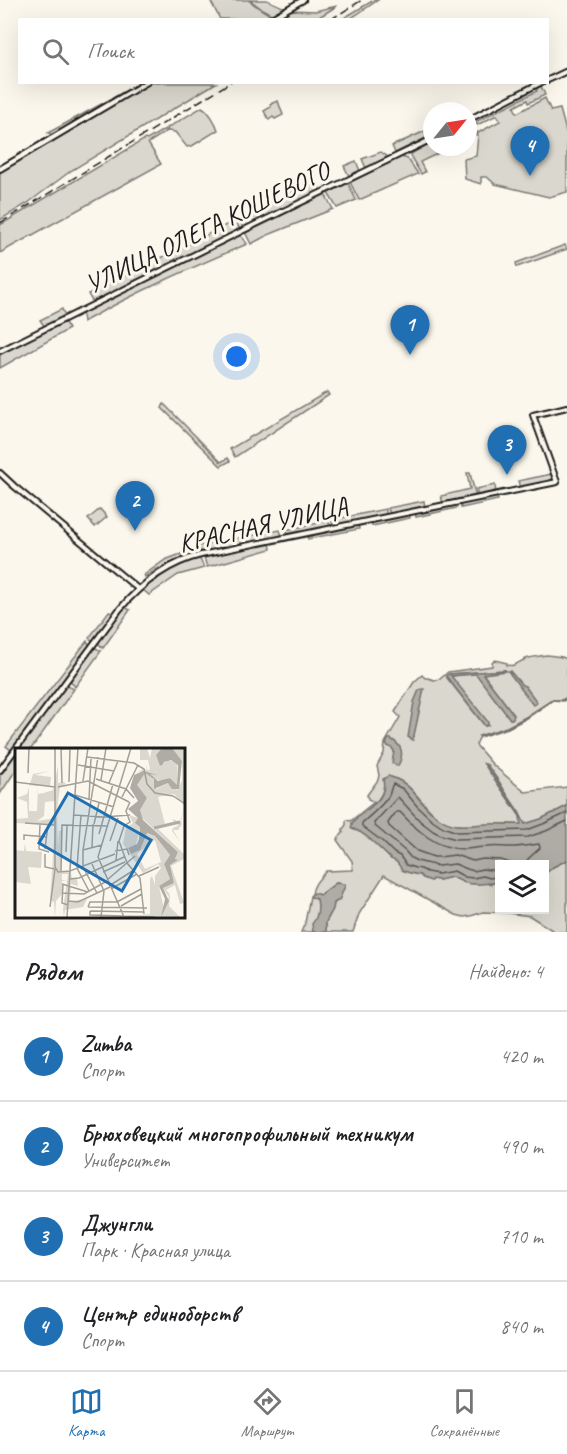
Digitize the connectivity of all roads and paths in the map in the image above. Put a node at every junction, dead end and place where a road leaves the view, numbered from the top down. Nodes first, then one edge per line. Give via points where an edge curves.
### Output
1 (303, 0) edge
2 (272, 18) edge
3 (567, 71) edge
4 (549, 80) edge
5 (144, 84) edge
6 (538, 84) edge
7 (477, 115) edge
8 (423, 142) edge
9 (0, 169) edge
10 (0, 351) edge
11 (567, 407) edge
12 (0, 473) edge
13 (138, 589) junction
14 (16, 748) edge
15 (15, 750) edge
16 (0, 770) edge

1 - 2 street
3 - 4 street
5 - 9 street
6 - 7 street
8 - 10 street, УЛИЦА ОЛЕГА КОШЕВОГО
11 - 13 street, КРАСНАЯ УЛИЦА via 532,416 557,482 193,557 172,565
12 - 13 street
13 - 14 street, КРАСНАЯ УЛИЦА via 112,618
15 - 16 street, КРАСНАЯ УЛИЦА

